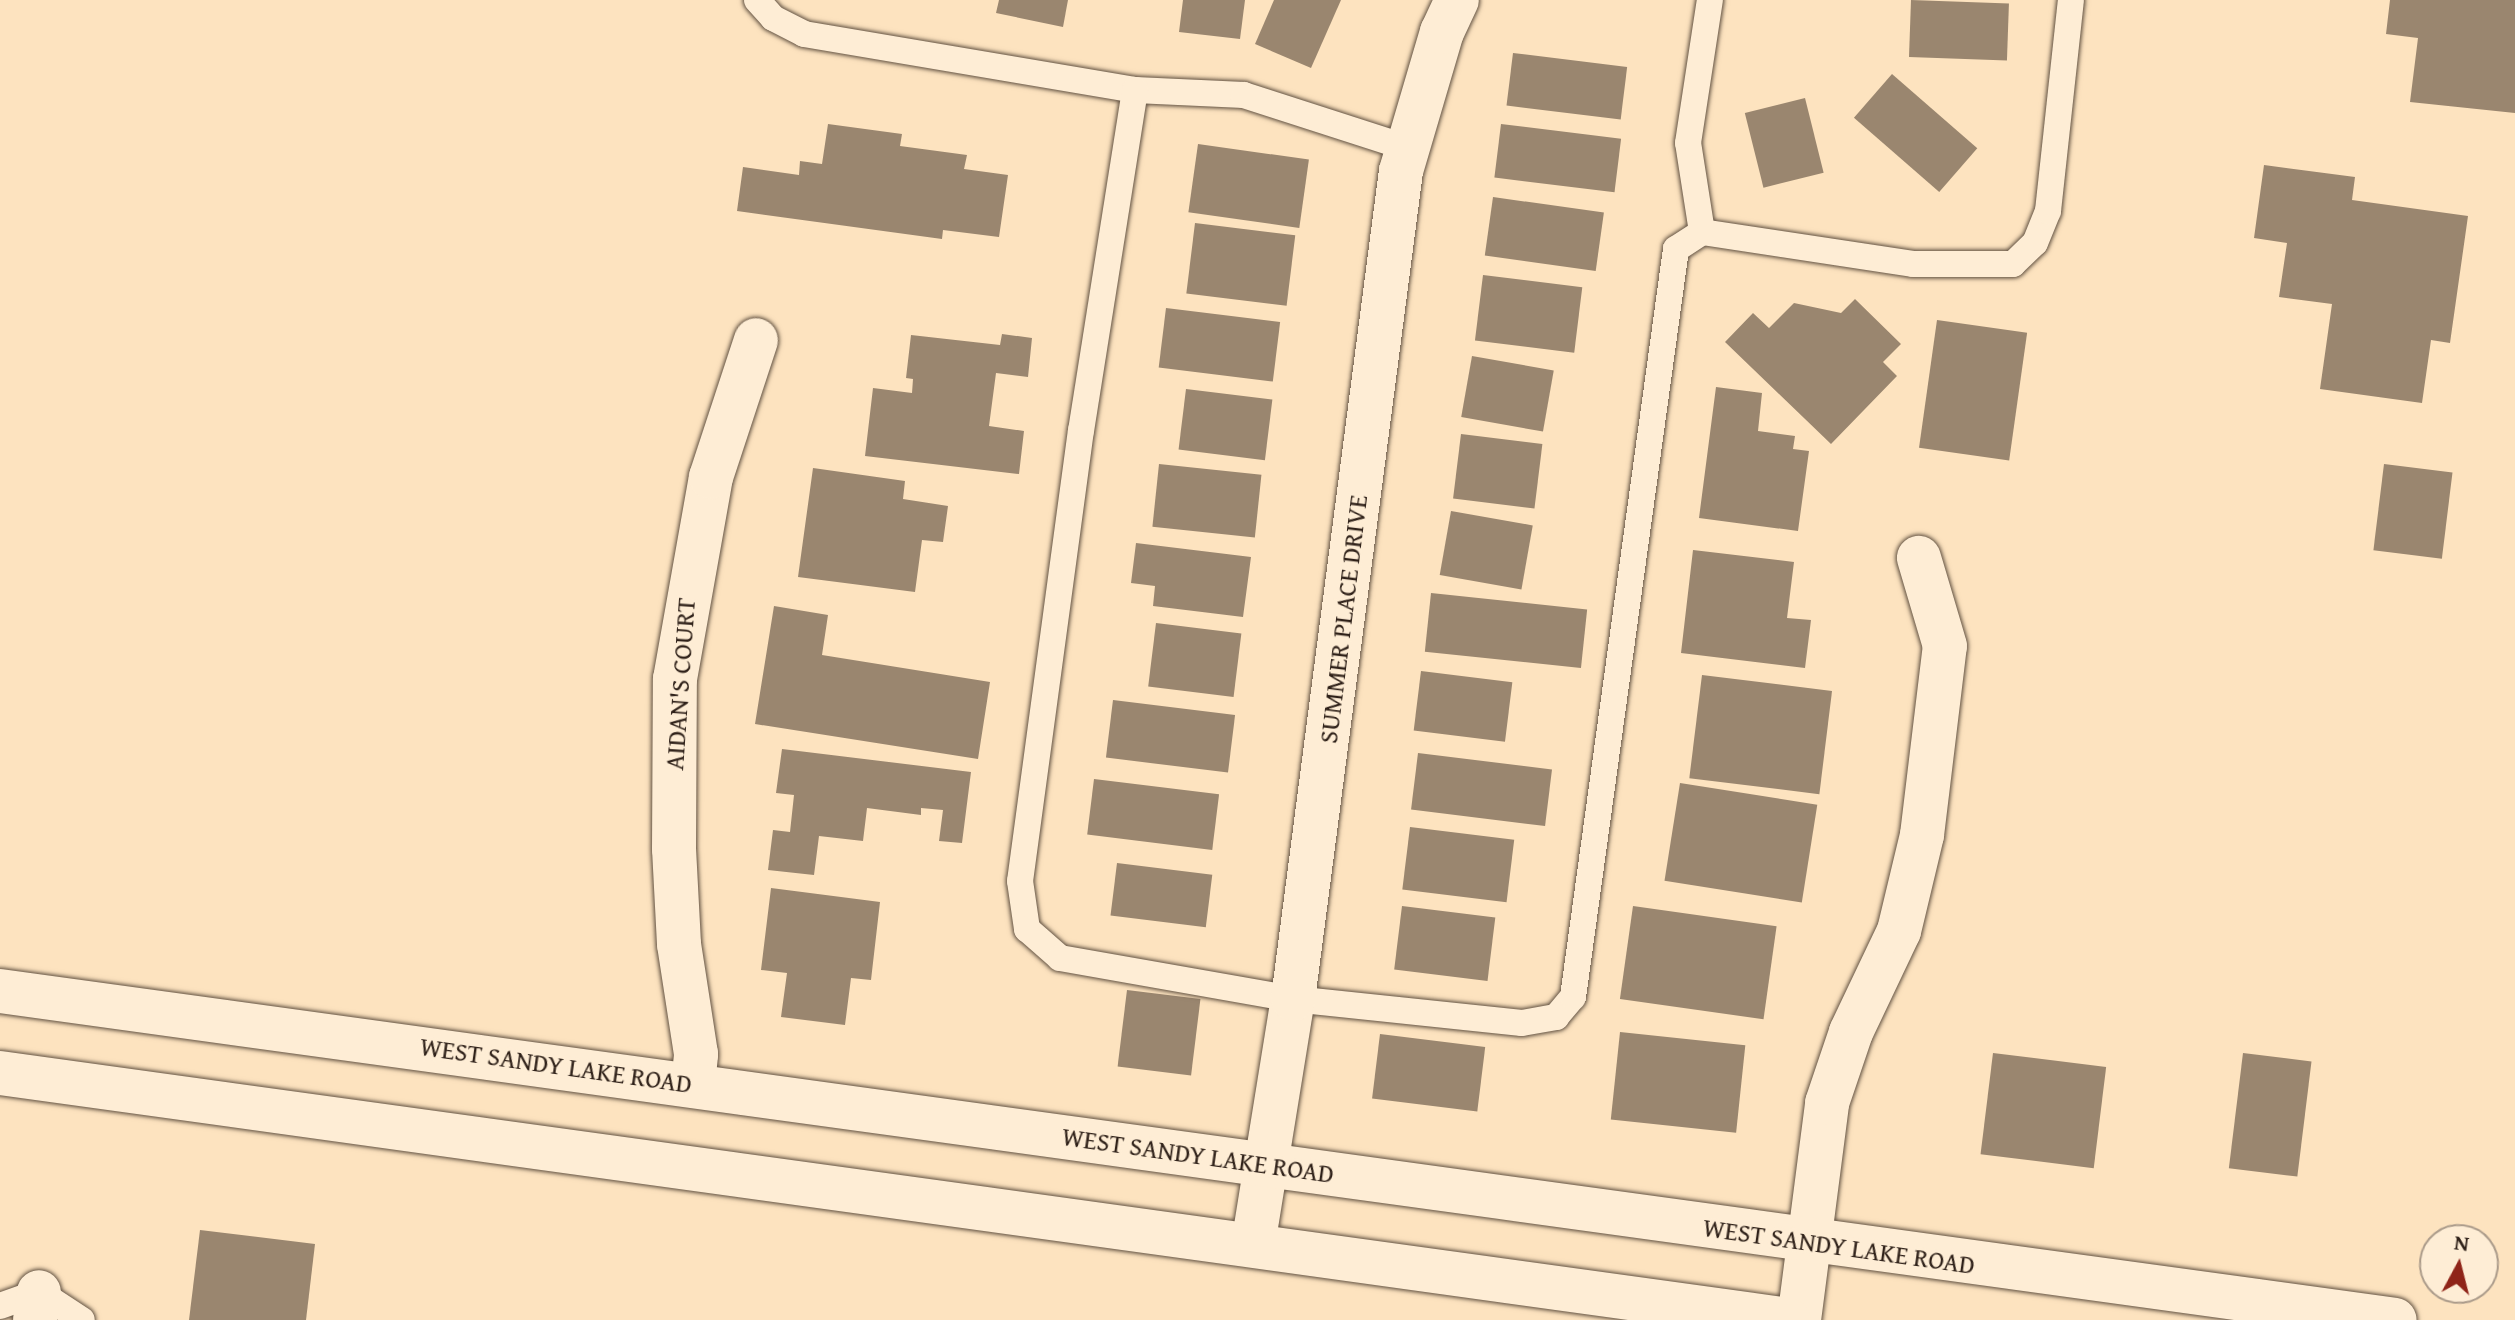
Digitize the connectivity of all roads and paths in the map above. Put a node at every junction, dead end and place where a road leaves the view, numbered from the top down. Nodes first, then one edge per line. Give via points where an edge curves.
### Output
1 (757, 0) edge
2 (1457, 0) edge
3 (1710, 0) edge
4 (2071, 0) edge
5 (1135, 90) junction
6 (1408, 148) junction
7 (1702, 232) junction
8 (756, 340) dead end
9 (1919, 558) dead end
10 (0, 991) edge
11 (1293, 999) junction
12 (0, 1073) edge
13 (693, 1084) junction
14 (1265, 1166) junction
15 (1809, 1242) junction
16 (1253, 1245) junction
17 (25, 1306) edge
18 (82, 1320) edge
19 (1789, 1320) edge
20 (1799, 1320) edge
21 (2395, 1320) edge

1 - 5 lane via 773,18 804,34
2 - 6 main road, SUMMER PLACE DRIVE via 1442,32
3 - 7 lane via 1688,143
4 - 7 lane via 2048,211 2035,243 2013,264 1913,264
5 - 6 lane via 1244,95
5 - 11 lane via 1081,430 1020,881 1027,929 1060,958
6 - 11 main road, SUMMER PLACE DRIVE
7 - 11 lane via 1676,249 1573,997 1556,1017 1522,1023
8 - 13 main road, AIDAN'S COURT via 711,477 675,679 674,849 679,944 696,1054
9 - 15 main road via 1945,646 1922,835 1899,931 1851,1032 1827,1103
10 - 13 main road, WEST SANDY LAKE ROAD
11 - 14 main road, SUMMER PLACE DRIVE
12 - 16 main road
13 - 14 main road, WEST SANDY LAKE ROAD
14 - 15 main road, WEST SANDY LAKE ROAD
14 - 16 main road, SUMMER PLACE DRIVE
15 - 20 main road
15 - 21 main road, WEST SANDY LAKE ROAD
16 - 19 main road
17 - 18 lane

